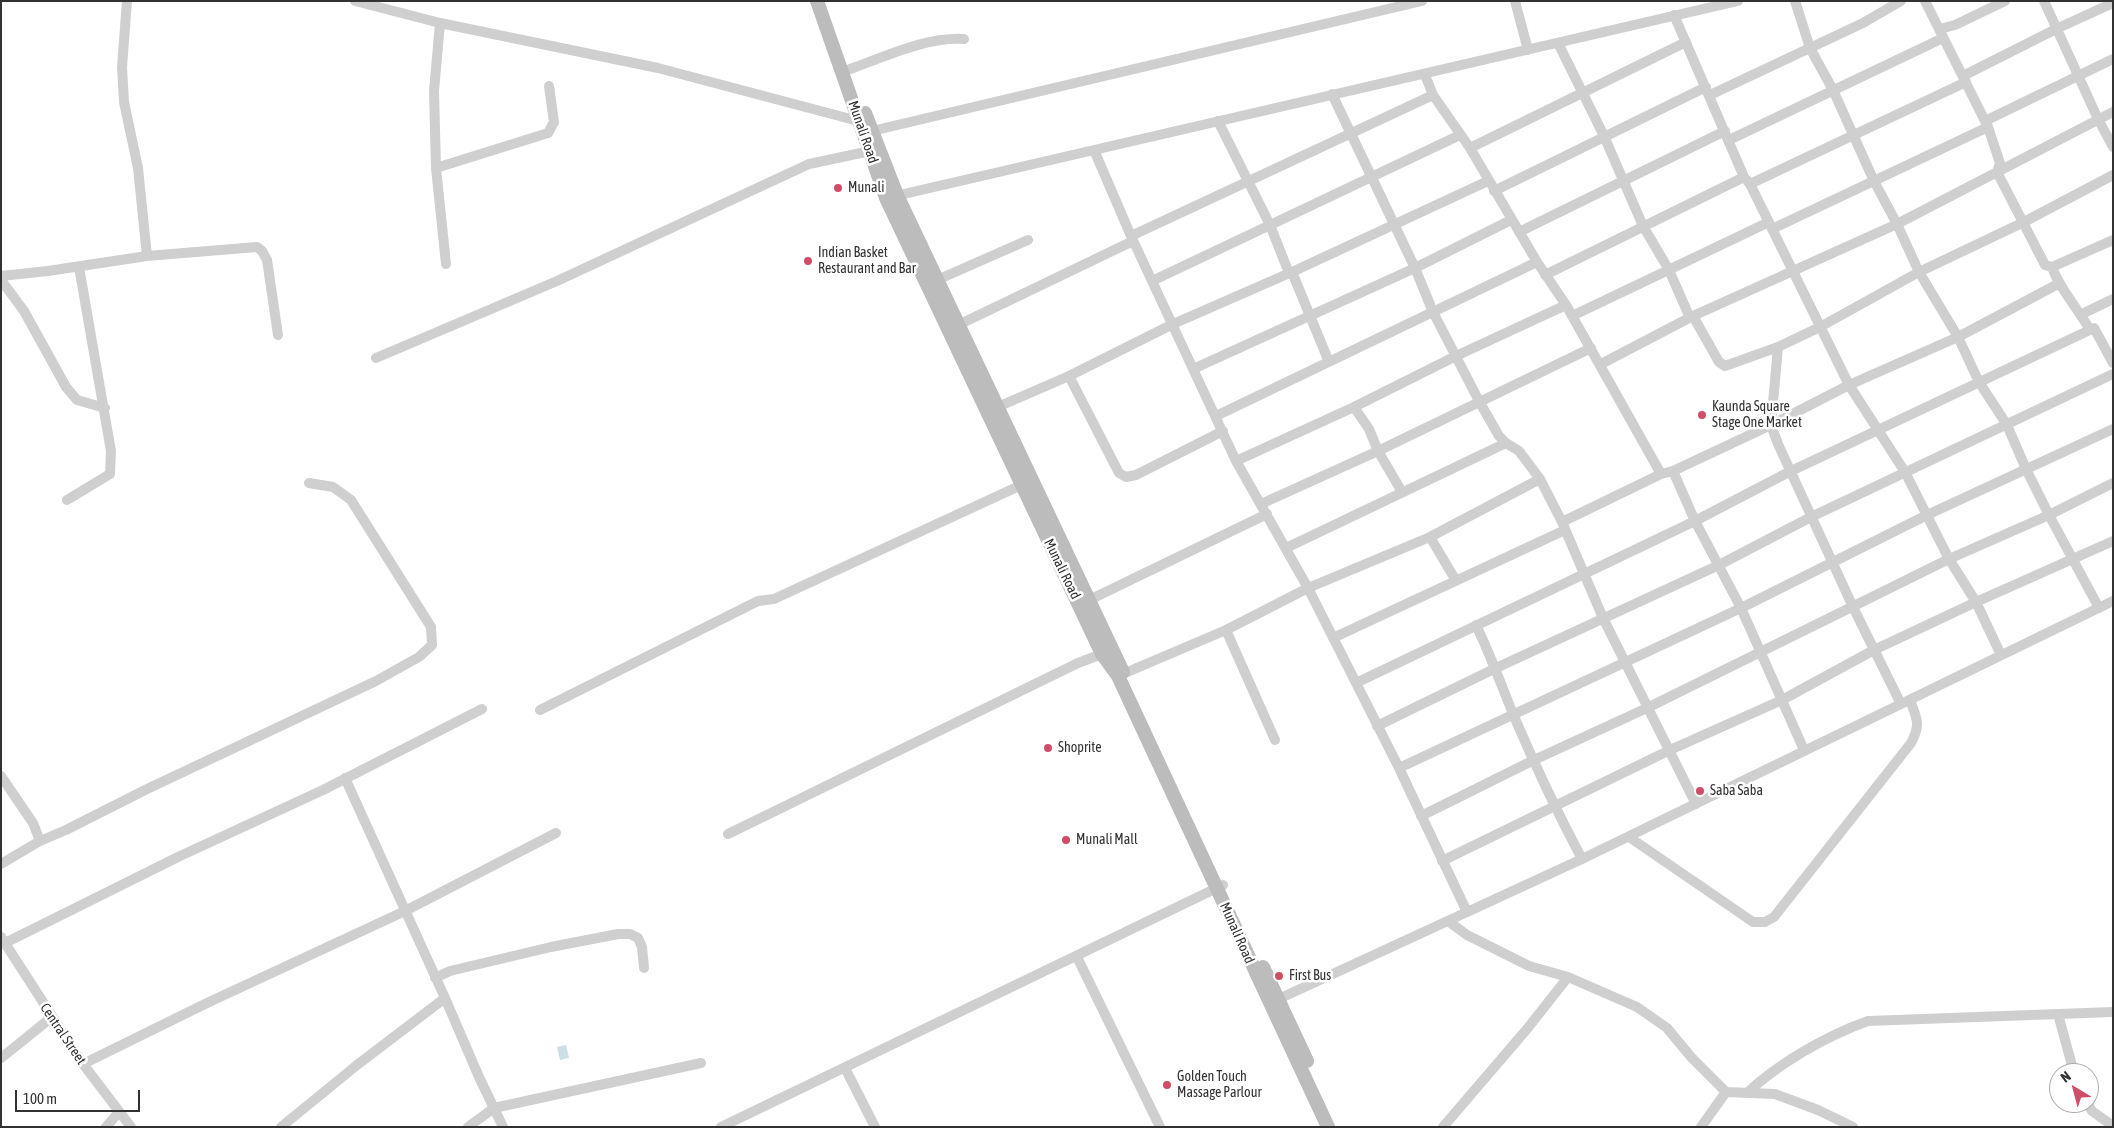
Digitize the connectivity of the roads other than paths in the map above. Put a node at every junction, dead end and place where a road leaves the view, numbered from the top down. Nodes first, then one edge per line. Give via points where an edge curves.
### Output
1 (127, 1) edge
2 (355, 1) edge
3 (817, 1) edge
4 (826, 1) edge
5 (1422, 1) edge
6 (1514, 1) edge
7 (1738, 1) edge
8 (1795, 1) edge
9 (1901, 1) edge
10 (1925, 1) edge
11 (2005, 1) edge
12 (2044, 1) edge
13 (2113, 4) edge
14 (1674, 15) junction
15 (440, 23) junction
16 (2056, 29) junction
17 (1942, 34) junction
18 (964, 40) dead end
19 (1686, 42) junction
20 (1558, 43) junction
21 (1810, 48) junction
22 (1528, 50) junction
23 (2113, 59) edge
24 (850, 68) junction
25 (1425, 75) junction
26 (2078, 76) junction
27 (1965, 79) junction
28 (549, 86) dead end
29 (1832, 90) junction
30 (1708, 91) junction
31 (1582, 92) junction
32 (1332, 94) junction
33 (1433, 95) junction
34 (2113, 112) edge
35 (2098, 119) junction
36 (1218, 121) junction
37 (1986, 124) junction
38 (867, 125) junction
39 (1350, 132) junction
40 (1460, 135) junction
41 (1604, 136) junction
42 (1727, 136) junction
43 (1853, 136) junction
44 (2113, 147) edge
45 (1470, 148) junction
46 (874, 150) junction
47 (1094, 150) junction
48 (436, 168) junction
49 (1997, 172) junction
50 (2113, 175) edge
51 (1371, 177) junction
52 (1747, 180) junction
53 (1247, 181) junction
54 (1488, 181) junction
55 (1874, 181) junction
56 (1624, 182) junction
57 (1494, 191) junction
58 (891, 197) junction
59 (1511, 220) junction
60 (2022, 223) junction
61 (1394, 224) junction
62 (1897, 224) junction
63 (1270, 225) junction
64 (1643, 226) junction
65 (1770, 226) junction
66 (1519, 232) junction
67 (1132, 239) junction
68 (1028, 240) dead end
69 (2113, 240) edge
70 (147, 256) junction
71 (1537, 262) junction
72 (446, 264) dead end
73 (2052, 266) junction
74 (79, 267) junction
75 (1415, 268) junction
76 (1669, 270) junction
77 (1792, 270) junction
78 (1919, 272) junction
79 (1290, 273) junction
80 (1546, 275) junction
81 (1, 276) edge
82 (1, 280) edge
83 (937, 280) junction
84 (1152, 281) junction
85 (2058, 284) junction
86 (2113, 299) edge
87 (1566, 305) junction
88 (1433, 312) junction
89 (2082, 314) junction
90 (1310, 316) junction
91 (1572, 316) junction
92 (1692, 317) junction
93 (1173, 324) junction
94 (954, 327) junction
95 (1820, 327) junction
96 (2090, 330) junction
97 (278, 335) dead end
98 (1958, 337) junction
99 (1778, 347) junction
100 (1591, 348) junction
101 (1456, 356) junction
102 (2112, 357) edge
103 (376, 358) dead end
104 (1329, 362) junction
105 (1601, 364) junction
106 (1194, 369) junction
107 (2113, 374) edge
108 (1069, 376) junction
109 (1979, 382) junction
110 (1849, 385) junction
111 (1479, 401) junction
112 (1354, 407) junction
113 (105, 408) junction
114 (992, 410) junction
115 (1216, 416) junction
116 (2007, 424) junction
117 (1771, 425) junction
118 (2113, 429) edge
119 (1223, 430) junction
120 (1879, 430) junction
121 (1506, 443) junction
122 (1378, 451) junction
123 (1236, 461) junction
124 (2026, 469) junction
125 (1673, 471) junction
126 (1789, 472) junction
127 (1906, 472) junction
128 (1661, 474) junction
129 (1540, 479) junction
130 (1026, 482) junction
131 (309, 483) dead end
132 (2113, 483) edge
133 (1402, 492) junction
134 (67, 500) dead end
135 (1261, 504) junction
136 (1267, 514) junction
137 (1927, 514) junction
138 (2049, 515) junction
139 (1811, 517) junction
140 (1695, 521) junction
141 (1564, 526) junction
142 (1430, 537) junction
143 (2113, 541) edge
144 (1286, 548) junction
145 (2071, 558) junction
146 (1949, 559) junction
147 (1719, 564) junction
148 (1833, 564) junction
149 (1582, 573) junction
150 (1455, 579) junction
151 (1308, 588) junction
152 (2113, 601) edge
153 (1976, 602) junction
154 (1084, 603) junction
155 (1853, 607) junction
156 (1741, 608) junction
157 (2099, 608) junction
158 (1603, 618) junction
159 (1476, 625) junction
160 (1226, 630) junction
161 (1333, 638) junction
162 (1874, 650) junction
163 (1761, 653) junction
164 (1102, 654) junction
165 (2001, 655) junction
166 (1625, 663) junction
167 (1496, 668) junction
168 (1120, 675) junction
169 (1356, 683) junction
170 (1782, 700) junction
171 (1905, 702) junction
172 (1647, 708) junction
173 (482, 709) dead end
174 (540, 710) dead end
175 (1514, 714) junction
176 (1377, 726) junction
177 (1275, 740) dead end
178 (1670, 750) junction
179 (1804, 750) junction
180 (1534, 760) junction
181 (1399, 768) junction
182 (1, 776) edge
183 (345, 778) junction
184 (1696, 804) junction
185 (1554, 807) junction
186 (1421, 816) junction
187 (556, 833) dead end
188 (728, 834) dead end
189 (1630, 837) junction
190 (40, 842) junction
191 (1582, 860) junction
192 (1442, 861) junction
193 (1, 864) edge
194 (1219, 886) junction
195 (405, 911) junction
196 (1467, 912) junction
197 (1448, 921) junction
198 (3, 940) edge
199 (1077, 957) junction
200 (644, 968) dead end
201 (1568, 977) junction
202 (435, 978) junction
203 (444, 998) junction
204 (1273, 1001) junction
205 (2113, 1012) edge
206 (2058, 1014) junction
207 (52, 1017) junction
208 (1, 1058) edge
209 (702, 1063) dead end
210 (2070, 1063) edge
211 (83, 1064) junction
212 (845, 1068) junction
213 (1726, 1092) junction
214 (1747, 1093) junction
215 (494, 1108) junction
216 (119, 1112) junction
217 (2095, 1113) edge
218 (2113, 1126) edge
219 (106, 1127) edge
220 (131, 1127) edge
221 (281, 1127) edge
222 (468, 1127) edge
223 (503, 1127) edge
224 (721, 1127) edge
225 (875, 1127) edge
226 (1160, 1127) edge
227 (1328, 1127) edge
228 (1337, 1127) edge
229 (1443, 1127) edge
230 (1701, 1127) edge
231 (1853, 1127) edge

1 - 70 street via 122,67 124,102 138,168
2 - 15 street
3 - 38 main road, Munali Road
4 - 24 main road, Munali Road
5 - 38 street
6 - 22 street
7 - 14 street
8 - 21 street
9 - 21 street
10 - 17 street
11 - 17 street
12 - 16 street
13 - 16 street
14 - 19 street
14 - 20 street
15 - 38 street via 658,68
15 - 48 street via 434,91
16 - 26 street
16 - 27 street
17 - 27 street
17 - 29 street
18 - 24 street via 930,42
19 - 30 street
19 - 31 street
20 - 22 street
20 - 31 street
21 - 29 street
21 - 30 street
22 - 25 street
23 - 26 street
24 - 38 main road, Munali Road
25 - 32 street
25 - 33 street
26 - 35 street
26 - 37 street
27 - 37 street
27 - 43 street
28 - 48 street via 554,122 548,132
29 - 42 street
29 - 43 street
30 - 41 street
30 - 42 street
31 - 41 street
31 - 45 street
32 - 36 street
32 - 39 street
33 - 39 street
33 - 40 street
34 - 35 street
35 - 44 street
35 - 49 street
36 - 47 street
36 - 53 street
37 - 49 street via 2000,163
37 - 55 street
38 - 46 main road, Munali Road
39 - 51 street
39 - 53 street
40 - 45 street
40 - 51 street
41 - 56 street
41 - 57 street
42 - 52 street
42 - 56 street
43 - 52 street
43 - 55 street
45 - 54 street
46 - 58 main road, Munali Road
46 - 103 street via 809,164 557,281
47 - 58 street
47 - 67 street
48 - 72 street
49 - 60 street
49 - 62 street
50 - 60 street
51 - 61 street
51 - 63 street
52 - 64 street
52 - 65 street
53 - 63 street
53 - 67 street
54 - 57 street
54 - 61 street
55 - 62 street
55 - 65 street
56 - 64 street
56 - 66 street
57 - 59 street
58 - 83 main road, Munali Road
58 - 94 main road, Munali Road
59 - 66 street
59 - 75 street
60 - 73 street via 2045,265
60 - 78 street
61 - 75 street
61 - 79 street
62 - 77 street
62 - 78 street
63 - 79 street
63 - 84 street
64 - 76 street
64 - 80 street
65 - 76 street
65 - 77 street
66 - 71 street
67 - 84 street
67 - 94 street
68 - 83 street
69 - 73 street
70 - 74 street
70 - 97 street via 257,247 267,260
71 - 80 street
71 - 88 street
73 - 85 street
74 - 81 street
74 - 113 street
75 - 88 street
75 - 90 street
76 - 91 street
76 - 92 street
77 - 92 street
77 - 95 street
78 - 95 street
78 - 98 street
79 - 90 street
79 - 93 street
80 - 87 street
82 - 113 street via 24,311 66,387 77,400
83 - 94 main road, Munali Road
84 - 93 street
85 - 89 street
85 - 98 street
86 - 89 street
87 - 91 street
87 - 101 street
88 - 101 street
88 - 104 street
89 - 96 street
90 - 104 street
90 - 106 street
91 - 100 street
92 - 99 street via 1719,362 1725,366
92 - 105 street
93 - 106 street
93 - 108 street
94 - 114 main road, Munali Road
95 - 99 street
95 - 110 street
96 - 102 street via 2096,329
96 - 109 street
98 - 109 street
98 - 110 street
99 - 117 street
100 - 105 street
100 - 111 street
101 - 111 street
101 - 112 street
104 - 115 street
105 - 128 street
106 - 115 street
107 - 116 street
108 - 114 street
108 - 119 street via 1119,473 1126,477 1136,475
109 - 116 street
109 - 120 street
110 - 117 street
110 - 120 street
111 - 121 street
111 - 122 street
112 - 122 street via 1369,429
112 - 123 street
113 - 134 street via 111,451 110,474
114 - 130 main road, Munali Road
115 - 119 street
116 - 124 street
116 - 127 street
117 - 125 street
117 - 126 street
118 - 124 street
119 - 123 street
120 - 126 street
120 - 127 street
121 - 129 street via 1519,451
121 - 133 street
122 - 133 street
122 - 135 street
123 - 135 street
124 - 137 street
124 - 138 street
125 - 128 street
125 - 140 street
126 - 139 street
126 - 140 street
127 - 137 street
127 - 139 street
128 - 141 street
129 - 141 street
129 - 142 street
130 - 154 main road, Munali Road
130 - 174 street via 774,598 758,601
131 - 190 street via 333,487 351,500 431,627 432,645 419,657 376,681
132 - 138 street
133 - 144 street
135 - 136 street
136 - 144 street
136 - 154 street
137 - 146 street
137 - 148 street
138 - 145 street
138 - 146 street
139 - 147 street
139 - 148 street
140 - 147 street
140 - 149 street
141 - 149 street
141 - 150 street
142 - 150 street
142 - 151 street
143 - 145 street
144 - 151 street
145 - 153 street
145 - 157 street
146 - 153 street
146 - 155 street
147 - 156 street
147 - 158 street
148 - 155 street
148 - 156 street
149 - 158 street
149 - 159 street
150 - 161 street
151 - 160 street
151 - 161 street
152 - 157 street
153 - 162 street
153 - 165 street
154 - 164 main road, Munali Road
154 - 168 main road, Munali Road
155 - 162 street
155 - 163 street
156 - 163 street
156 - 166 street
157 - 165 street
158 - 166 street
158 - 167 street
159 - 167 street
159 - 169 street
160 - 168 street
160 - 177 street
161 - 169 street
162 - 170 street
162 - 171 street
163 - 170 street
163 - 172 street
164 - 168 main road, Munali Road
164 - 188 street
165 - 171 street
166 - 172 street
166 - 175 street
167 - 175 street
167 - 176 street
168 - 194 main road, Munali Road
169 - 176 street
170 - 178 street
170 - 179 street
171 - 179 street
171 - 189 street via 1918,720 1911,743 1774,917 1765,922 1753,922
172 - 178 street
172 - 180 street
173 - 183 street
175 - 180 street
175 - 181 street
176 - 181 street
178 - 184 street
178 - 185 street
179 - 184 street
180 - 185 street
180 - 186 street
181 - 186 street
182 - 190 street via 33,823
183 - 195 street
183 - 198 street
184 - 189 street
185 - 191 street
185 - 192 street
186 - 192 street
187 - 195 street
189 - 191 street
190 - 193 street
191 - 196 street
192 - 196 street
194 - 199 street
194 - 204 main road, Munali Road
195 - 202 street
195 - 211 street
196 - 197 street
197 - 201 street via 1467,935 1529,966
197 - 204 street
198 - 207 street, Central Street
199 - 212 street
199 - 226 street
200 - 202 street via 638,938 618,934 533,951
201 - 213 street via 1637,1007 1667,1028
201 - 229 street
202 - 203 street
203 - 215 street
203 - 221 street
204 - 227 main road, Munali Road
204 - 228 main road, Munali Road
205 - 206 street
206 - 210 street
206 - 214 street via 1868,1021 1842,1030 1808,1050 1766,1076
207 - 208 street
207 - 211 street, Central Street
209 - 215 street
211 - 216 street, Central Street
212 - 224 street
212 - 225 street
213 - 214 street
213 - 230 street
214 - 231 street via 1775,1094 1794,1100
215 - 222 street
215 - 223 street
216 - 219 street
216 - 220 street, Central Street
217 - 218 street

